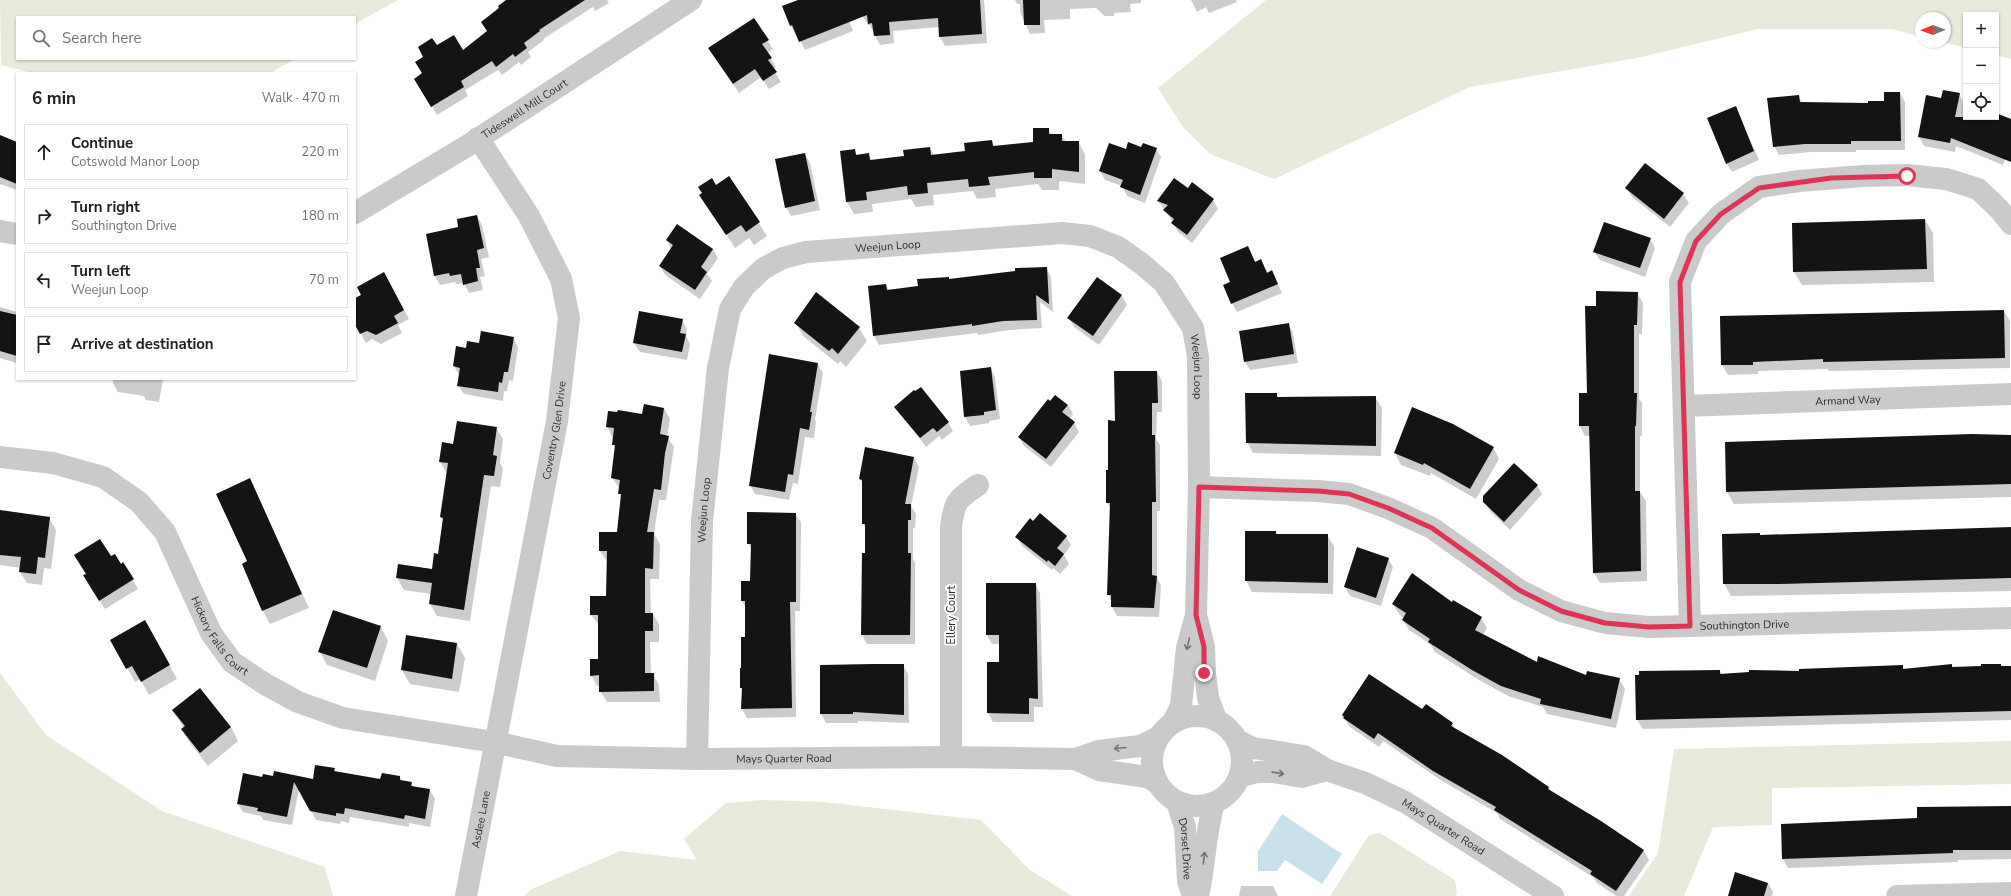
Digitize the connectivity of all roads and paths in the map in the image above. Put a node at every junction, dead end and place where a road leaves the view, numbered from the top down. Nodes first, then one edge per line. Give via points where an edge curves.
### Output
1 (691, 0) edge
2 (478, 138) junction
3 (356, 212) edge
4 (2011, 224) edge
5 (0, 231) edge
6 (16, 234) edge
7 (2011, 394) edge
8 (1685, 406) junction
9 (0, 457) edge
10 (978, 484) dead end
11 (1199, 487) junction
12 (1196, 615) junction
13 (2011, 618) edge
14 (1690, 626) junction
15 (1216, 719) junction
16 (1173, 722) junction
17 (1157, 738) junction
18 (1237, 740) junction
19 (494, 742) junction
20 (951, 757) junction
21 (697, 759) junction
22 (1076, 759) junction
23 (1327, 770) junction
24 (1239, 777) junction
25 (1156, 782) junction
26 (1177, 802) junction
27 (1214, 803) junction
28 (2002, 894) edge
29 (466, 896) edge
30 (1193, 896) edge
31 (1198, 896) edge
32 (1554, 896) edge
33 (1897, 896) edge

1 - 2 street, Tideswell Mill Court
2 - 3 street, Tideswell Mill Court
2 - 19 street, Coventry Glen Drive via 529,216 561,279 569,318 556,421
4 - 8 street via 1978,189 1946,179 1863,176 1799,181 1759,188 1721,214 1696,241 1680,282
5 - 6 street
7 - 8 street, Armand Way
8 - 14 street
9 - 19 street, Hickory Falls Court via 53,463 103,477 139,502 166,532 211,633 232,662 265,684 298,702 343,718
10 - 20 street, Ellery Court via 962,495 953,508 951,527
11 - 12 street, Weejun Loop
11 - 14 street, Southington Drive via 1349,494 1432,528 1519,590 1561,611 1605,623 1649,627
11 - 21 street, Weejun Loop via 1198,357 1193,328 1164,282 1118,247 1090,236 1062,232 806,252 783,258 764,268 744,287 730,309 718,368 702,521
12 - 15 street, Weejun Loop via 1204,647 1204,673 1208,698
12 -> 16 street, Weejun Loop via 1187,648 1181,706
13 - 14 street, Southington Drive
15 - 16 street, Mays Quarter Road via 1194,715
15 - 18 street, Mays Quarter Road via 1232,732
16 - 17 street, Mays Quarter Road
17 -> 22 street, Mays Quarter Road via 1140,746 1100,751
17 - 25 street, Mays Quarter Road via 1152,752 1151,767
18 - 23 street, Mays Quarter Road via 1253,748 1304,756
18 - 24 street, Mays Quarter Road via 1242,764
19 - 21 street, Mays Quarter Road via 557,756
19 - 29 street, Asdee Lane
20 - 21 street, Mays Quarter Road
20 - 22 street, Mays Quarter Road
22 - 25 street, Mays Quarter Road via 1098,770 1147,777
24 -> 23 street via 1257,772 1302,777
23 - 32 street, Mays Quarter Road via 1365,783 1405,802
24 - 27 street, Mays Quarter Road via 1225,797
25 - 26 street, Mays Quarter Road via 1165,794
26 - 27 street, Mays Quarter Road via 1189,806
26 - 30 street, Dorset Drive via 1185,827 1188,882
31 -> 27 street, Dorset Drive via 1208,824
28 - 33 street

